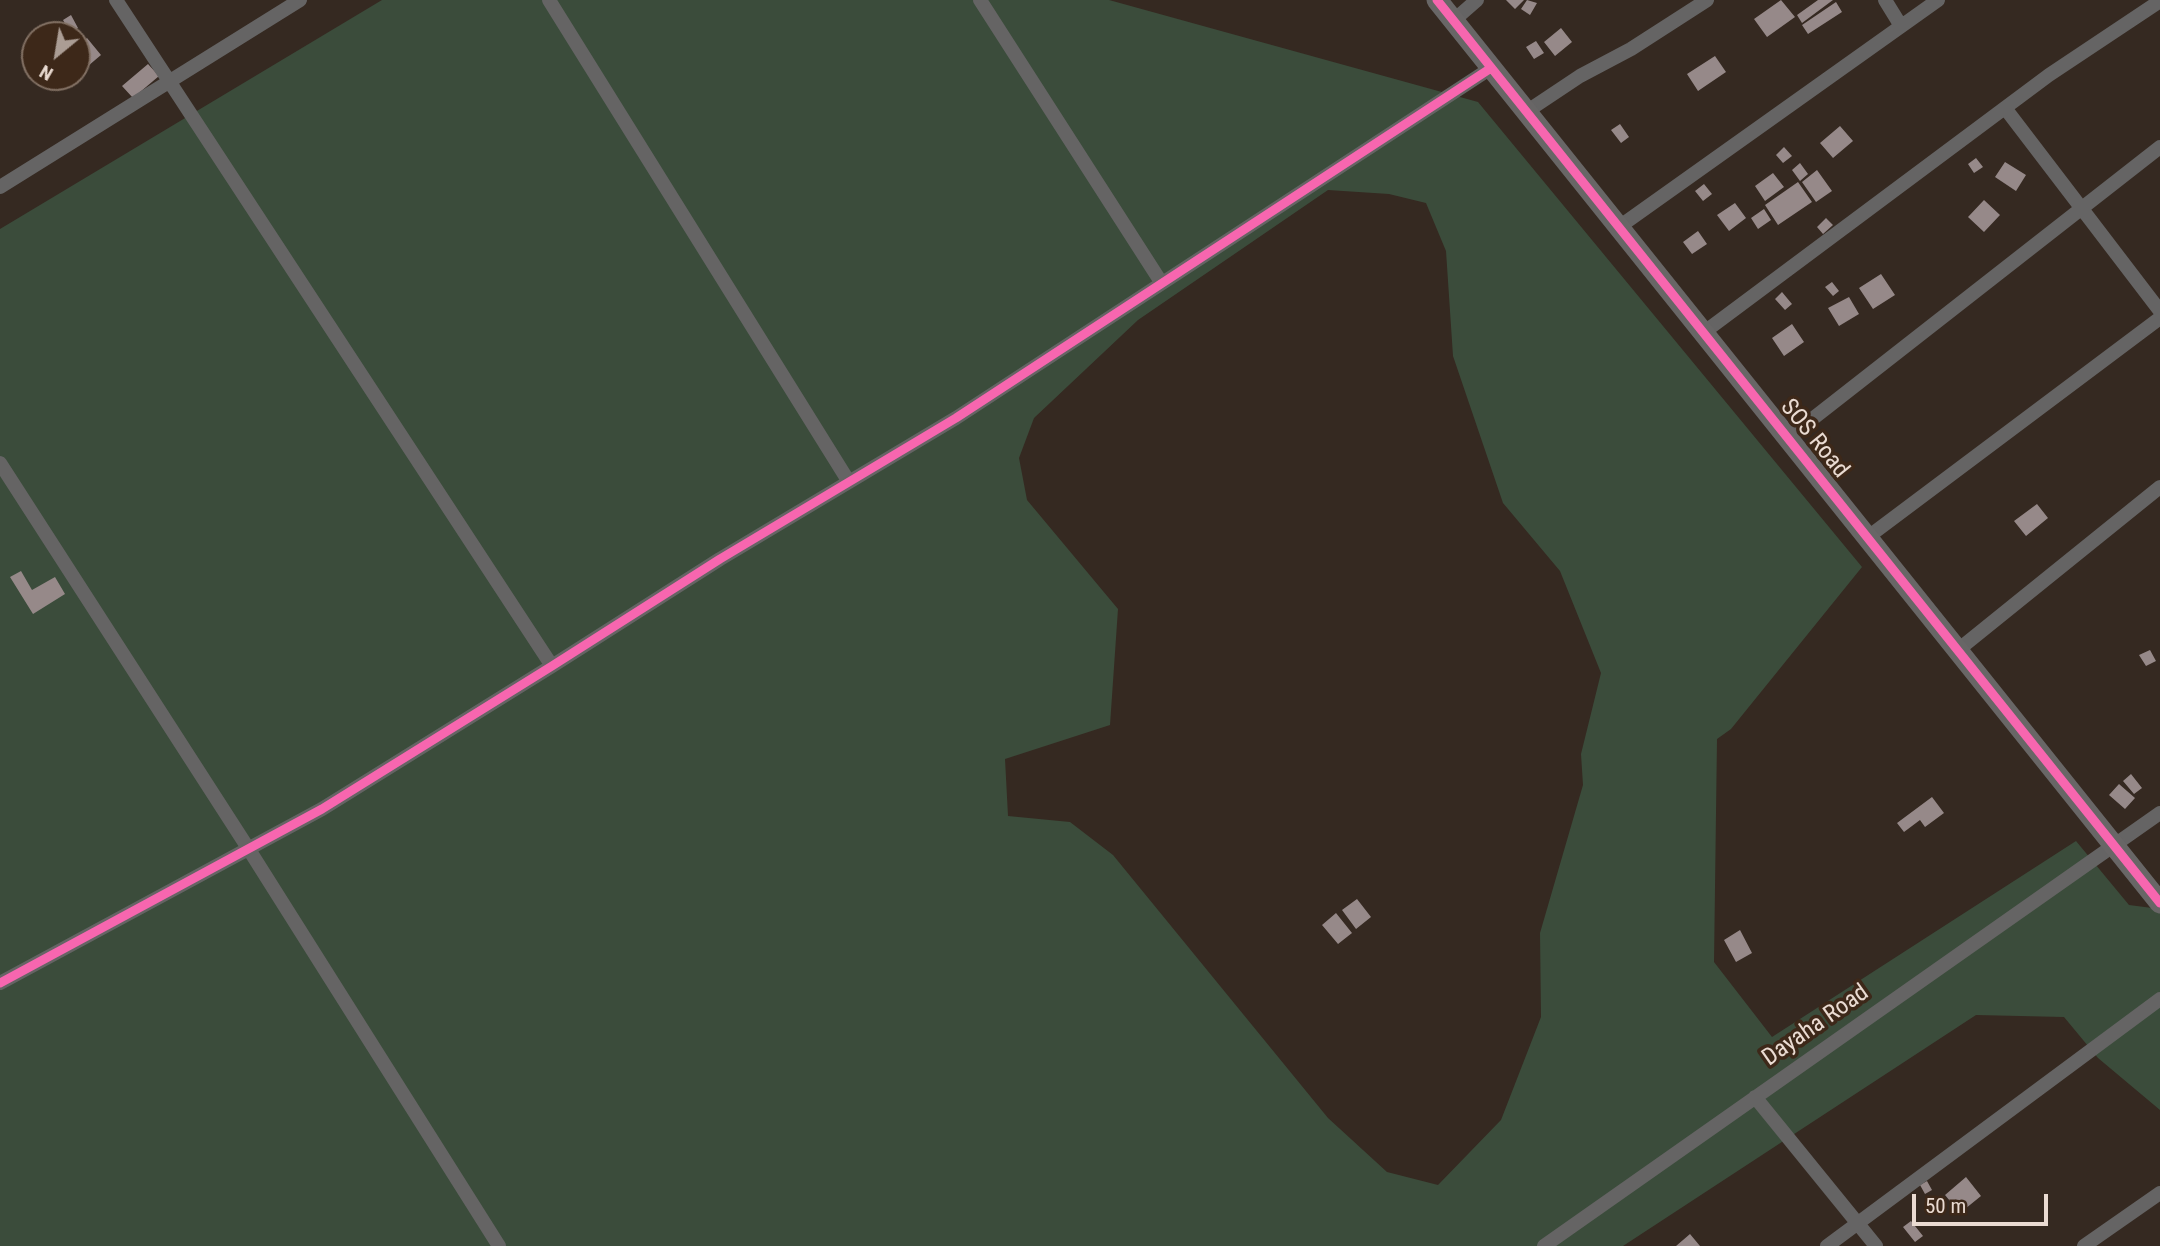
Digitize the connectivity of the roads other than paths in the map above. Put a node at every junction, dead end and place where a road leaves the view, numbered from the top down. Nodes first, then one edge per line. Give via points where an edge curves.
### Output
1 (116, 0) edge
2 (300, 0) edge
3 (549, 0) edge
4 (980, 0) edge
5 (1437, 0) edge
6 (1477, 0) edge
7 (1707, 0) edge
8 (1885, 0) edge
9 (1938, 0) edge
10 (2160, 1) edge
11 (1453, 21) junction
12 (1901, 26) junction
13 (1491, 68) junction
14 (169, 81) junction
15 (2006, 108) junction
16 (1527, 112) junction
17 (2160, 147) edge
18 (0, 187) edge
19 (2082, 208) junction
20 (1619, 228) junction
21 (1161, 282) junction
22 (2160, 311) edge
23 (2160, 318) edge
24 (1703, 333) junction
25 (1788, 438) junction
26 (0, 463) edge
27 (849, 482) junction
28 (2160, 487) edge
29 (1868, 537) junction
30 (1958, 650) junction
31 (552, 666) junction
32 (2160, 813) edge
33 (2114, 844) junction
34 (248, 848) junction
35 (2160, 903) edge
36 (0, 983) edge
37 (2160, 999) edge
38 (1755, 1097) junction
39 (2160, 1193) edge
40 (499, 1246) edge
41 (1544, 1246) edge
42 (1827, 1246) edge
43 (1875, 1246) edge
44 (2084, 1246) edge

1 - 14 street
2 - 14 street
3 - 27 street
4 - 21 street
5 - 11 street, SOS Road
6 - 11 street
7 - 16 street
8 - 12 street
9 - 12 street
10 - 15 street
11 - 13 street, SOS Road
12 - 20 street
13 - 16 street, SOS Road
13 - 21 street
14 - 18 street
14 - 31 street
15 - 19 street
15 - 24 street
16 - 20 street, SOS Road
17 - 19 street
19 - 22 street
19 - 25 street
20 - 24 street, SOS Road
21 - 27 street via 956,418
23 - 29 street
24 - 25 street, SOS Road
25 - 29 street, SOS Road
26 - 34 street
27 - 31 street
28 - 30 street
29 - 30 street, SOS Road
30 - 33 street, SOS Road
31 - 34 street via 322,808
32 - 33 street, Dayaha Road
33 - 35 street, SOS Road
33 - 38 street, Dayaha Road
34 - 36 street
34 - 40 street
37 - 42 street
38 - 41 street, Dayaha Road
38 - 43 street
39 - 44 street

